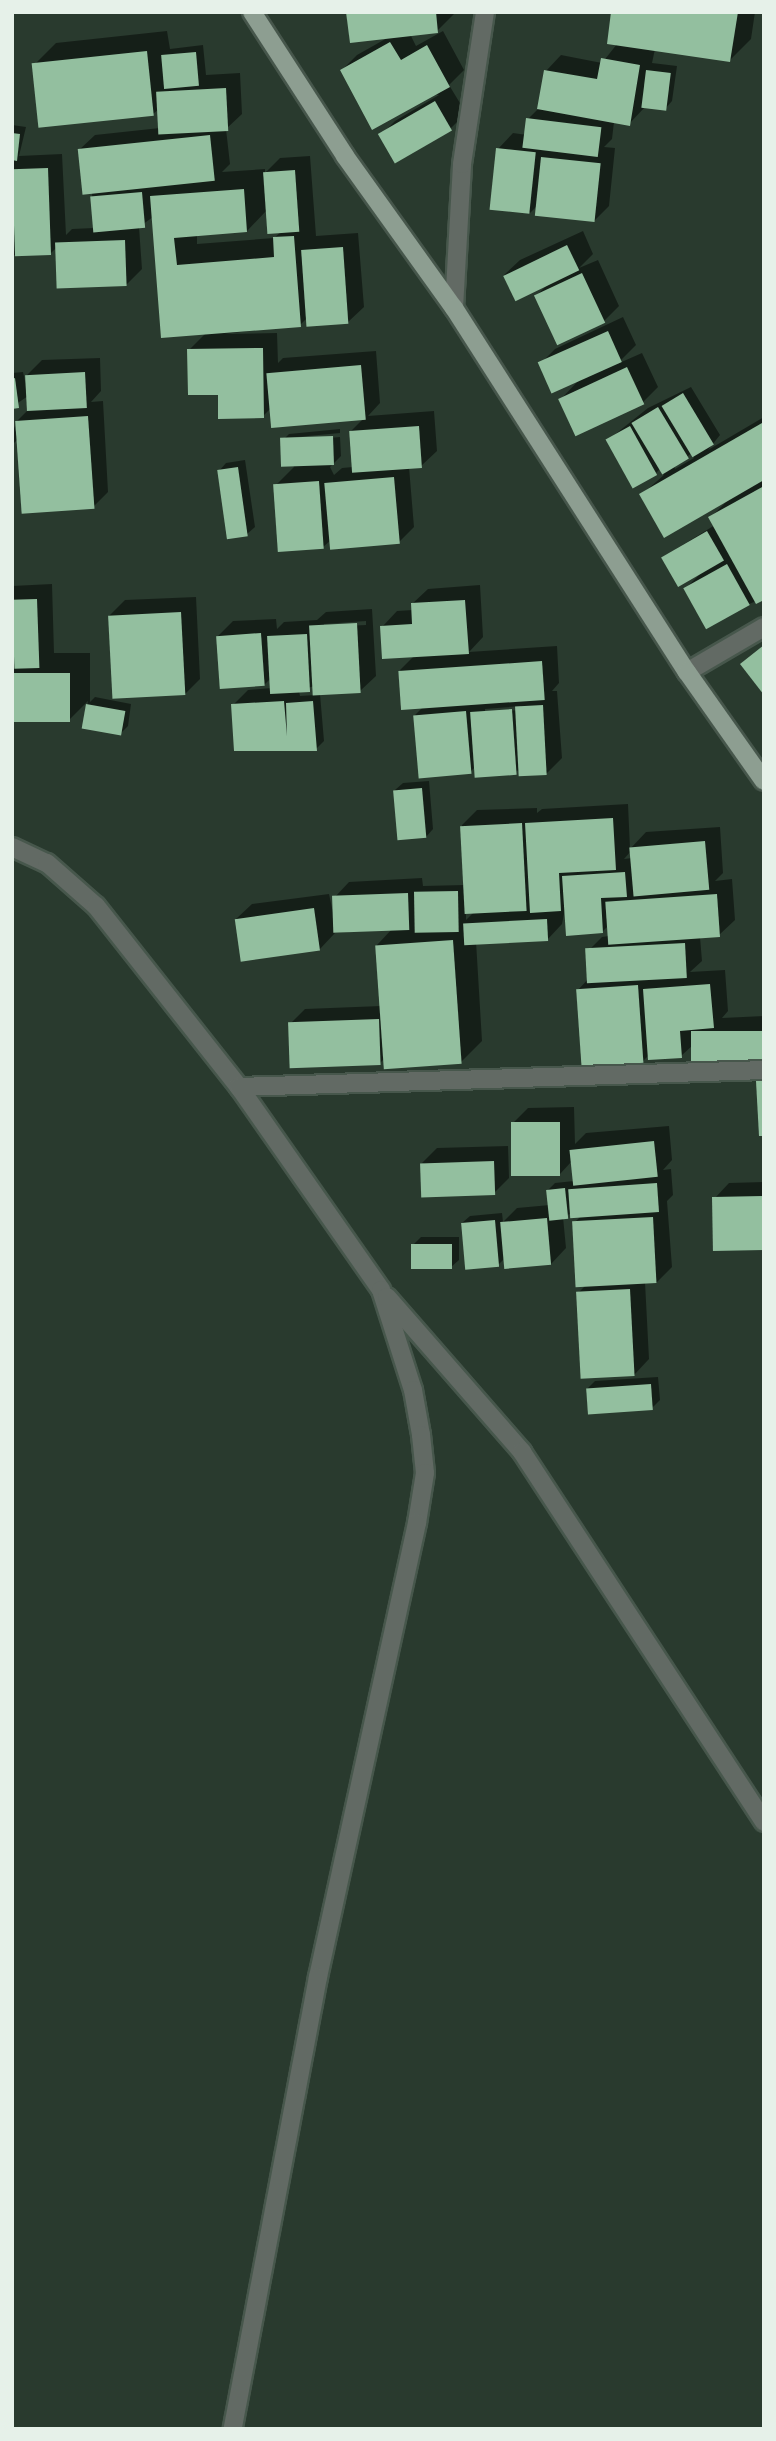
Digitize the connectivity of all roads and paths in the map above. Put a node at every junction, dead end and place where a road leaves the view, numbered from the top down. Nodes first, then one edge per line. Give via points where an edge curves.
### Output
1 (252, 12) edge
2 (485, 12) edge
3 (454, 308) junction
4 (764, 627) edge
5 (687, 672) junction
6 (764, 781) edge
7 (12, 846) edge
8 (764, 1070) edge
9 (239, 1087) junction
10 (381, 1290) junction
11 (764, 1822) edge
12 (233, 2429) edge

1 - 3 main road via 345,156
2 - 3 street via 462,164
3 - 5 main road
4 - 5 street
5 - 6 main road
7 - 9 street via 47,863 96,906
8 - 9 street via 653,1070
9 - 10 street
10 - 11 street via 522,1452
10 - 12 street via 413,1390 425,1473 318,1977

